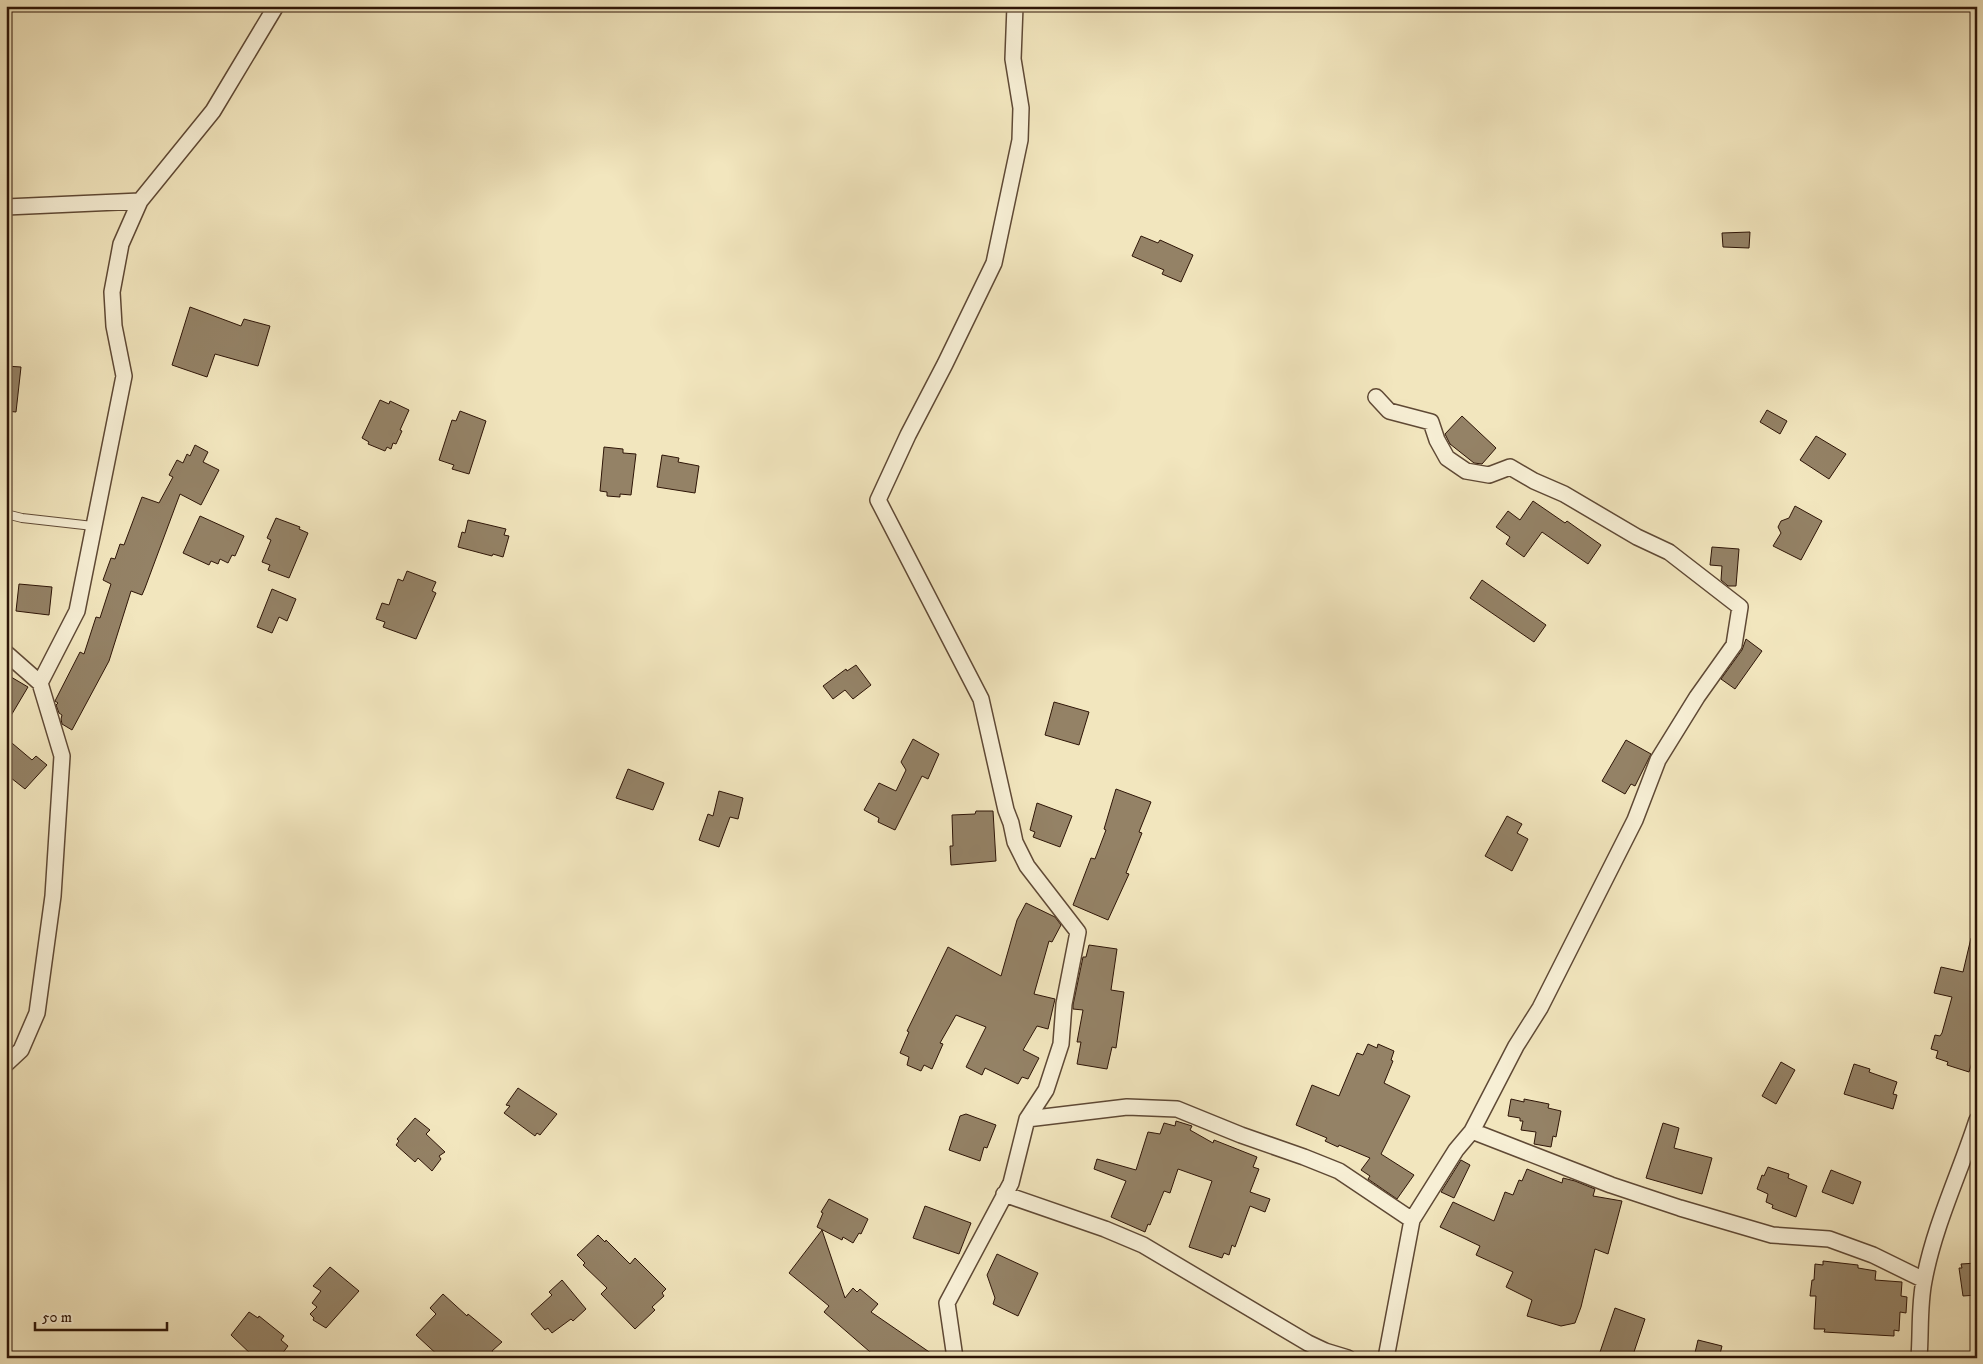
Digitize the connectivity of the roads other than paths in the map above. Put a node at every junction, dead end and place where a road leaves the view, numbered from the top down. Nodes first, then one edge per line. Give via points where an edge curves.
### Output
1 (276, 6) edge
2 (1015, 6) edge
3 (140, 201) junction
4 (6, 207) edge
5 (1376, 397) dead end
6 (6, 514) edge
7 (93, 526) junction
8 (6, 653) edge
9 (40, 683) junction
10 (6, 1064) edge
11 (1027, 1120) junction
12 (1977, 1120) edge
13 (1472, 1131) junction
14 (1004, 1194) junction
15 (1412, 1220) junction
16 (1924, 1280) junction
17 (955, 1358) edge
18 (1348, 1358) edge
19 (1386, 1358) edge
20 (1918, 1358) edge

1 - 3 street via 213,111
2 - 11 street via 1013,59 1021,108 1020,140 994,264 878,500 981,699 1015,842 1027,866 1078,932 1064,1004 1061,1044 1046,1090
3 - 4 street
3 - 7 street via 121,244 112,292 114,326 124,376
5 - 13 street via 1388,411 1431,422 1436,440 1447,458 1466,470 1489,474 1510,467 1669,552 1740,607 1734,645 1658,760 1635,820 1540,1008 1516,1046
6 - 7 lane via 31,520
7 - 9 street via 77,611
8 - 9 street
9 - 10 street via 62,756 53,896 37,1013 21,1050
11 - 14 street via 1011,1183
11 - 15 street via 1127,1107 1178,1109 1339,1171
12 - 16 street
13 - 15 street via 1456,1150
13 - 16 street via 1680,1208 1772,1235 1829,1239 1873,1254
14 - 17 street via 947,1303
14 - 18 street via 1143,1244 1308,1343
15 - 19 street
16 - 20 street

